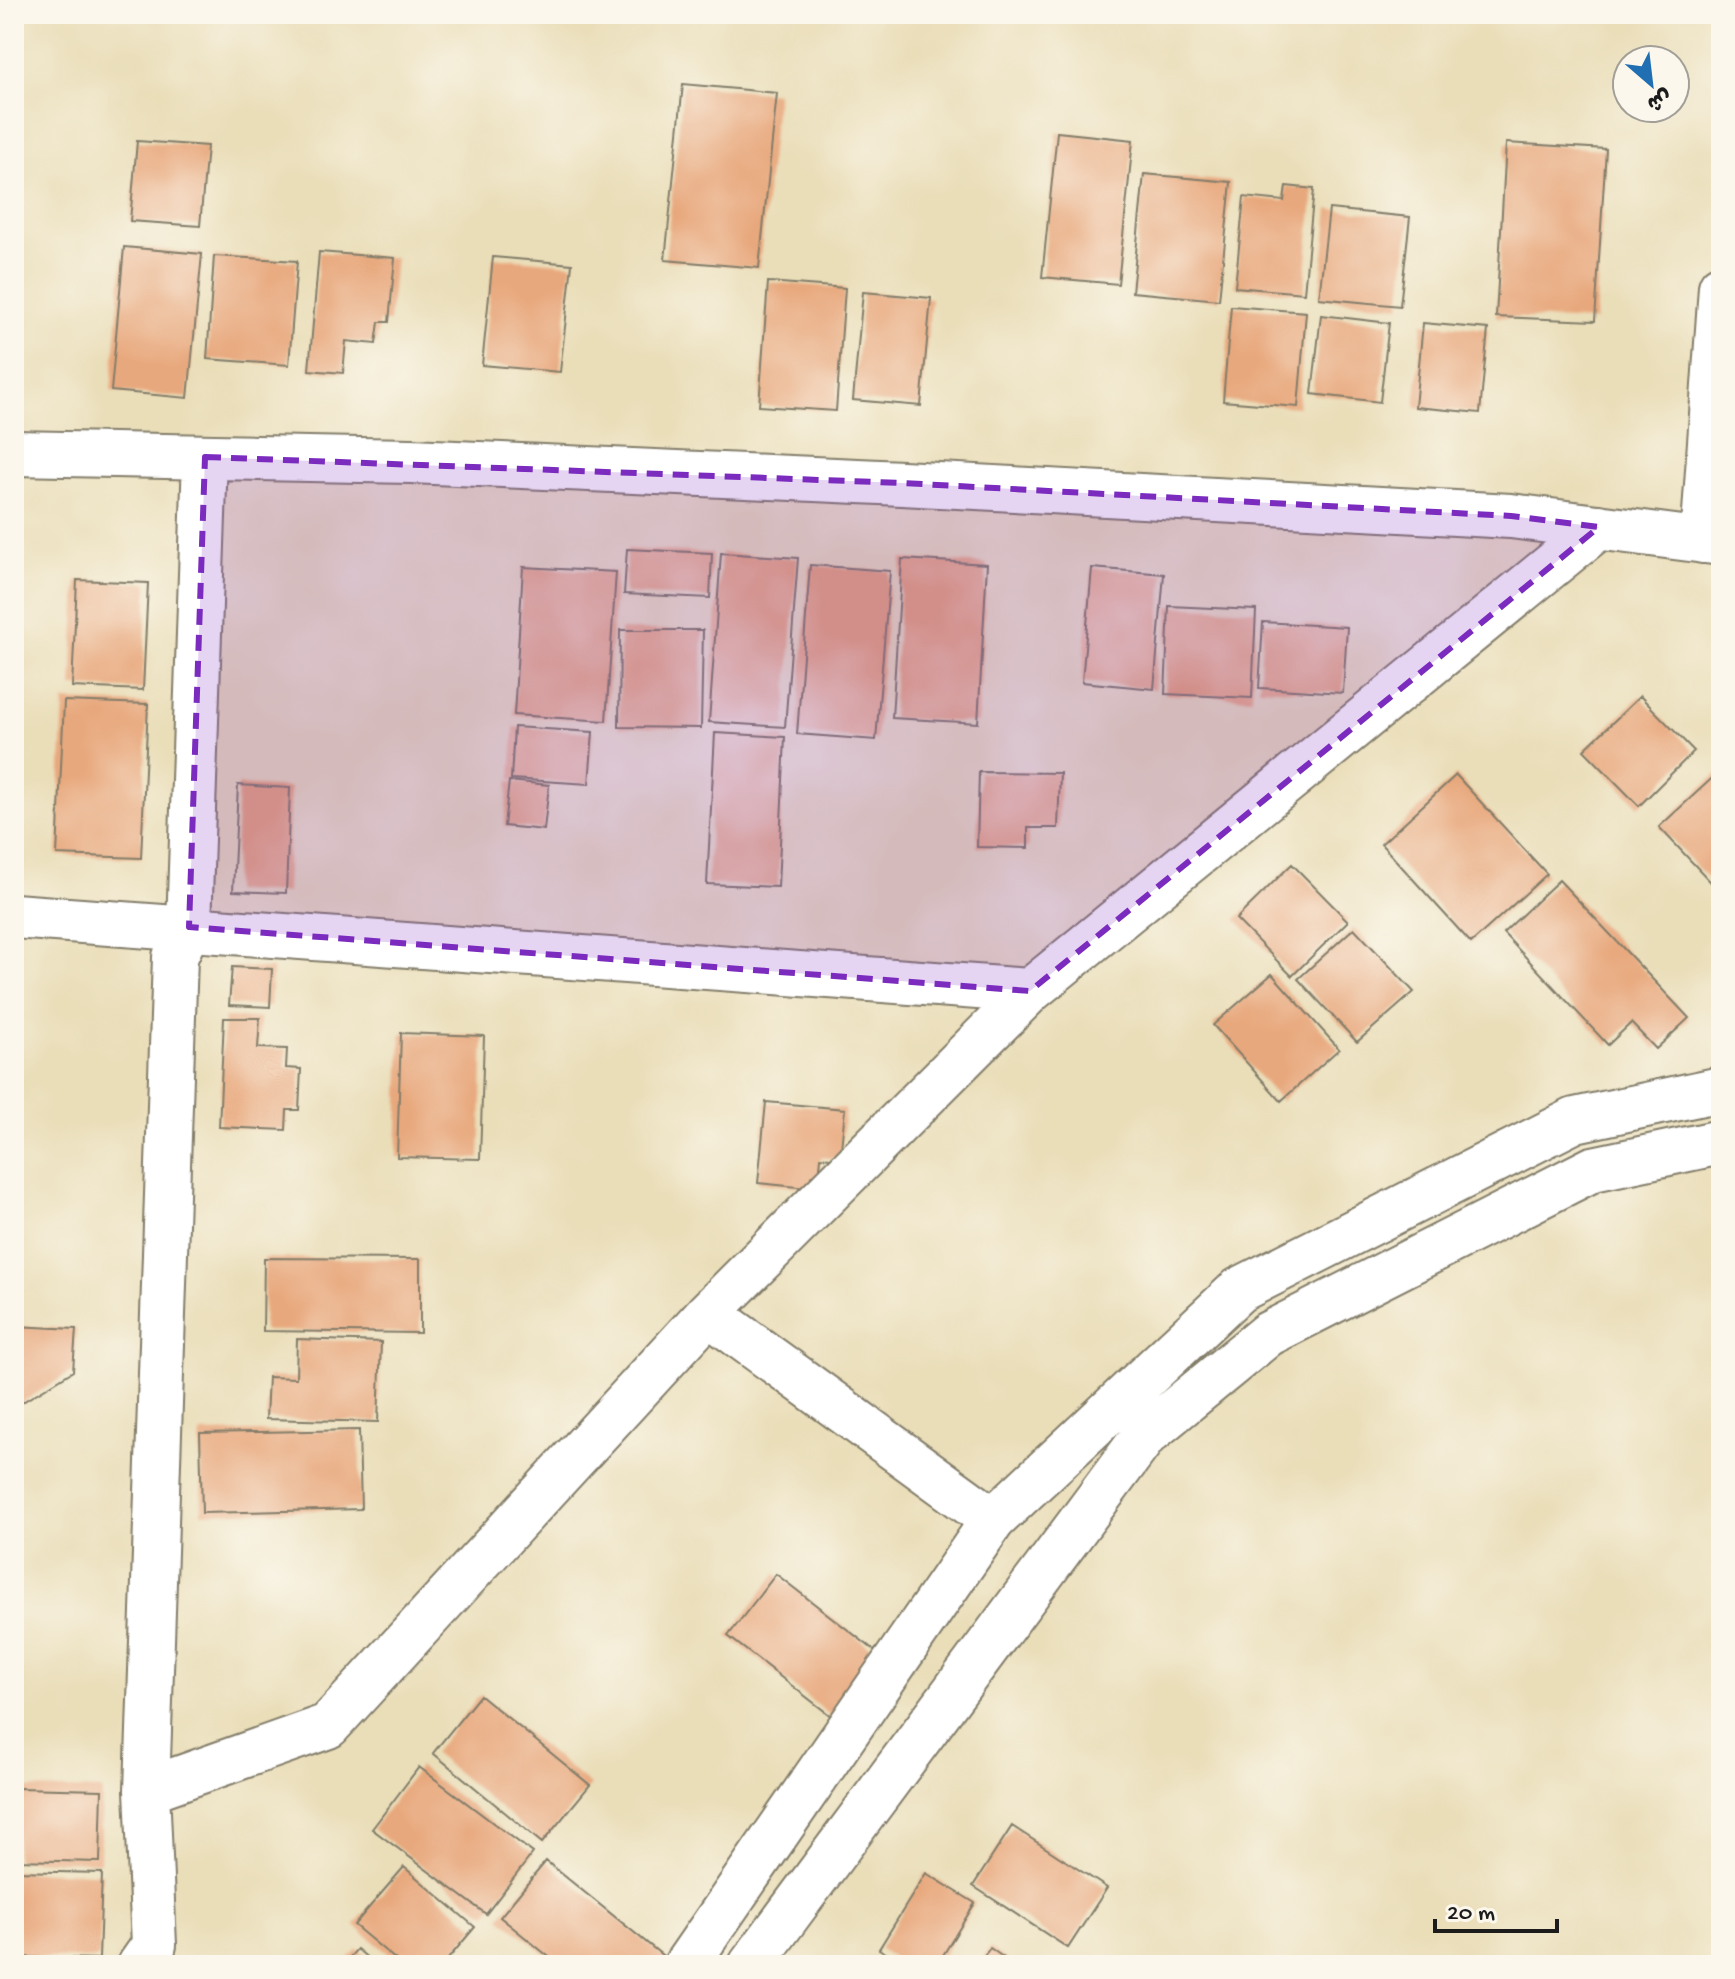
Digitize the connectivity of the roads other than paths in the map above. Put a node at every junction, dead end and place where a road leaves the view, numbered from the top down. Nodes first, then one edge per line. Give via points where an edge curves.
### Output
1 (1721, 287) edge
2 (14, 453) edge
3 (205, 457) junction
4 (1599, 527) junction
5 (1712, 542) edge
6 (14, 916) edge
7 (189, 927) junction
8 (1030, 991) junction
9 (1721, 1089) edge
10 (1721, 1142) edge
11 (708, 1313) junction
12 (993, 1520) junction
13 (147, 1790) junction
14 (140, 1965) edge
15 (686, 1965) edge
16 (751, 1965) edge

1 - 5 street
2 - 3 street
3 - 4 street via 902,483 1511,516
3 - 7 street
4 - 5 street
4 - 8 street
6 - 7 street
7 - 8 street
7 - 13 street via 175,957
8 - 11 street
9 - 12 street via 1575,1120 1239,1290
10 - 16 street via 1593,1169 1268,1334 1145,1435
11 - 12 street
11 - 13 street via 328,1726
12 - 15 street
13 - 14 street via 154,1945

